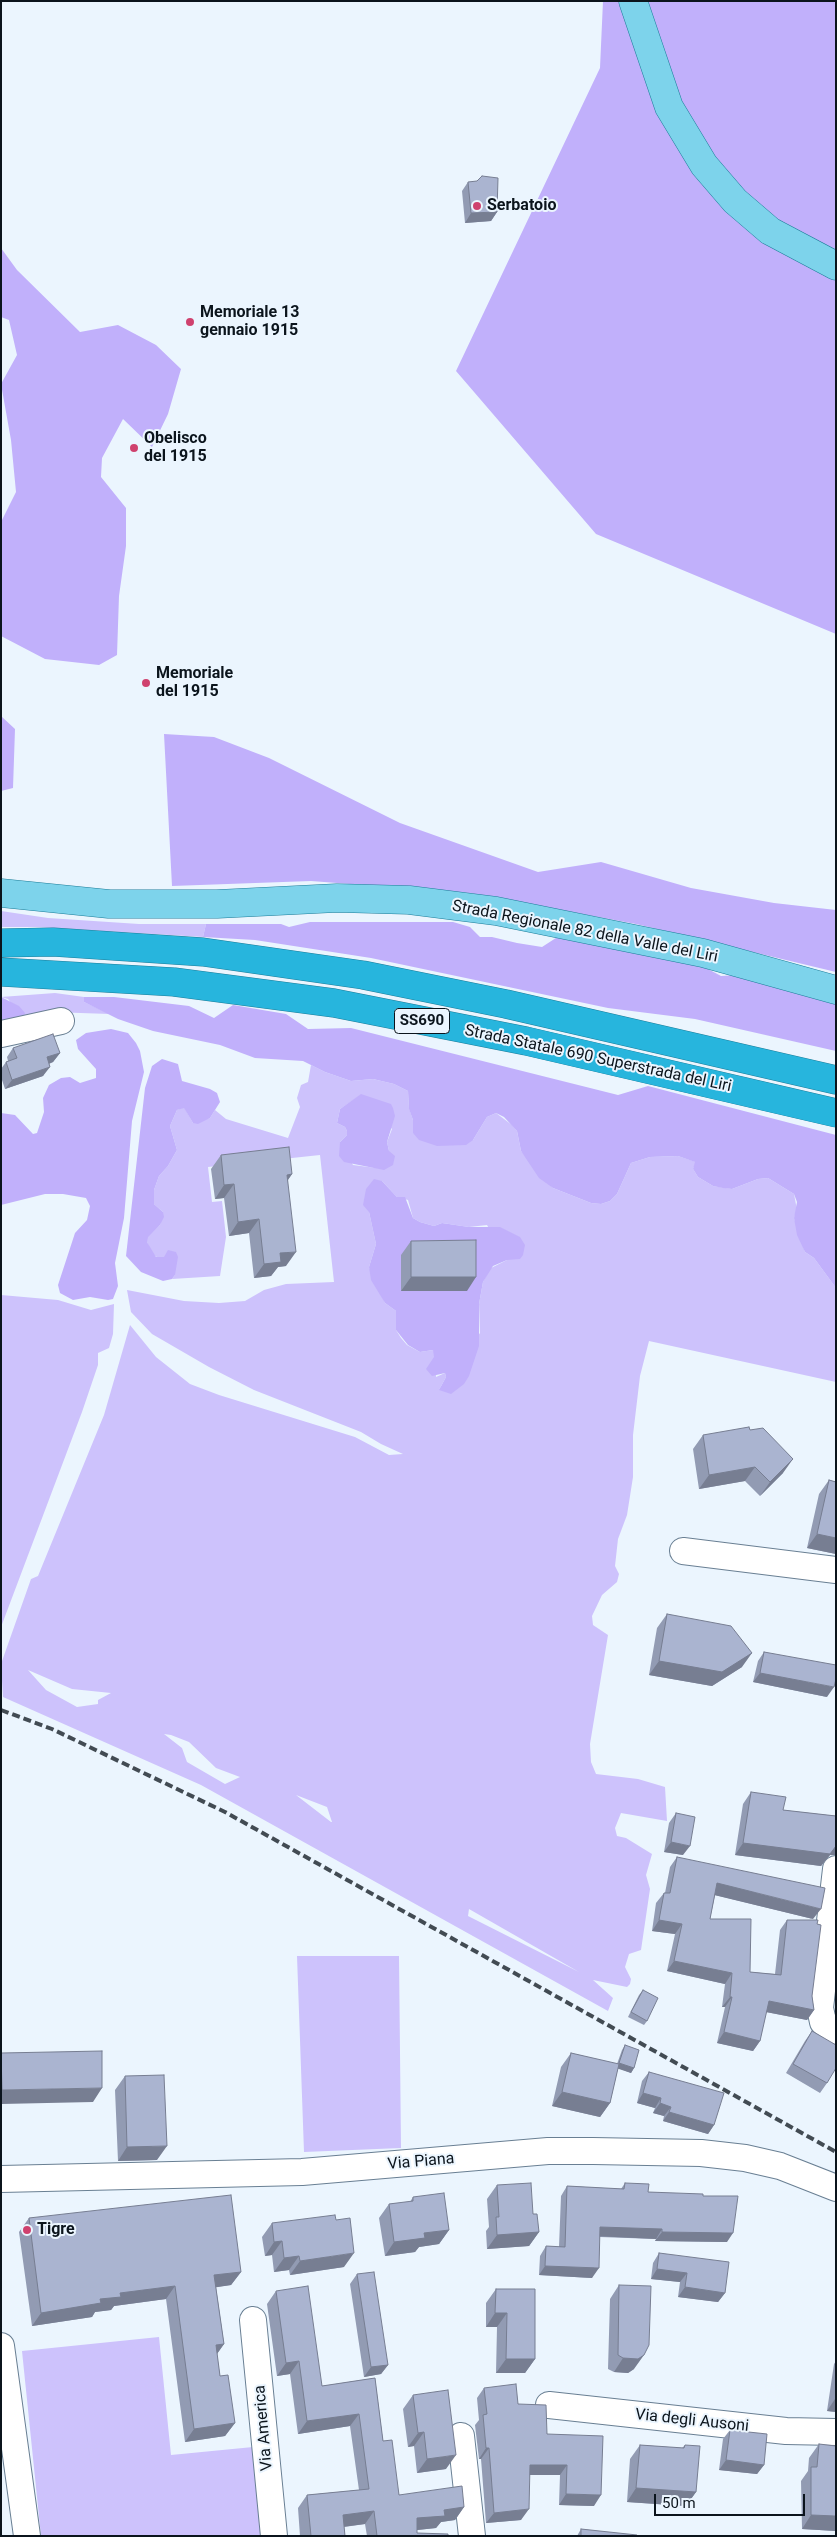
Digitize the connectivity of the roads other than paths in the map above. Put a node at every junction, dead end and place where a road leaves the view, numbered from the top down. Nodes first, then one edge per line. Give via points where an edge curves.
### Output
1 (633, 1) edge
2 (836, 266) edge
3 (1, 893) edge
4 (1, 942) edge
5 (1, 972) edge
6 (836, 990) edge
7 (61, 1021) dead end
8 (1, 1034) edge
9 (836, 1080) edge
10 (836, 1113) edge
11 (683, 1551) dead end
12 (836, 1570) edge
13 (836, 1869) edge
14 (836, 2031) edge
15 (1, 2180) edge
16 (836, 2188) edge
17 (253, 2320) dead end
18 (1, 2346) edge
19 (549, 2405) dead end
20 (836, 2432) edge
21 (461, 2436) dead end
22 (27, 2536) edge
23 (274, 2536) edge
24 (472, 2536) edge

1 - 2 main road via 669,107 704,165 735,201 770,231
3 - 6 main road, Strada Regionale 82 della Valle del Liri via 109,904 217,904 337,898 409,900 496,911 694,951
4 - 9 highway, Strada Statale 690 Superstrada del Liri / SS690 via 52,942 203,952 363,976 506,1004
5 - 10 highway, Strada Statale 690 Superstrada del Liri / SS690 via 174,982 334,1003 526,1041
7 - 8 street
11 - 12 street
13 - 14 street via 820,2008 824,2022
15 - 16 street, Via Piana via 302,2172 548,2151 598,2151 701,2153 745,2158 780,2166
17 - 23 street, Via America
18 - 22 street
19 - 20 street, Via degli Ausoni via 786,2431
21 - 24 street

